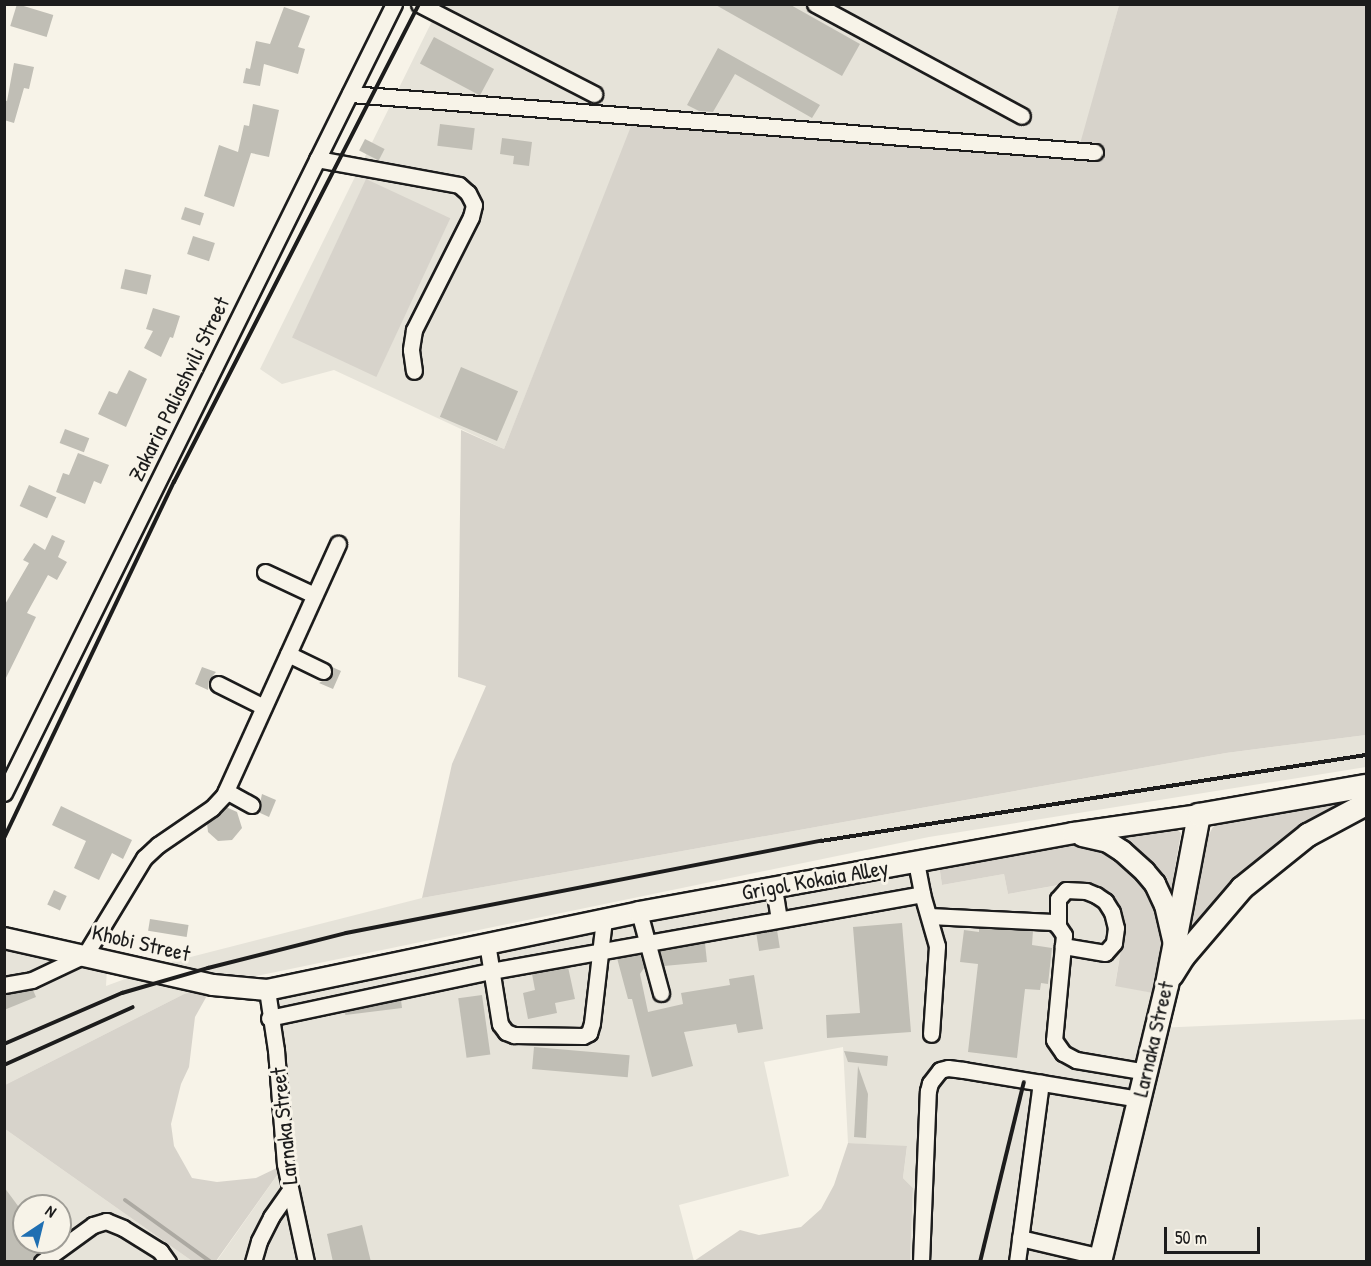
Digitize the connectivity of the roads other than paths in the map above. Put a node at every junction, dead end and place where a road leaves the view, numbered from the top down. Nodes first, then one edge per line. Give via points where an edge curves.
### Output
1 (394, 4) edge
2 (419, 4) edge
3 (815, 4) edge
4 (350, 94) junction
5 (594, 94) dead end
6 (1022, 116) dead end
7 (1095, 152) dead end
8 (317, 159) junction
9 (414, 370) dead end
10 (338, 544) dead end
11 (265, 572) dead end
12 (314, 595) junction
13 (288, 654) junction
14 (323, 671) dead end
15 (218, 684) dead end
16 (264, 707) junction
17 (1366, 786) edge
18 (226, 791) junction
19 (4, 793) edge
20 (1366, 804) edge
21 (251, 805) dead end
22 (1198, 815) junction
23 (1073, 833) junction
24 (916, 862) junction
25 (774, 888) junction
26 (922, 894) junction
27 (639, 912) junction
28 (929, 916) junction
29 (604, 919) junction
30 (779, 919) junction
31 (1058, 926) junction
32 (4, 938) edge
33 (646, 942) junction
34 (487, 943) junction
35 (1174, 944) junction
36 (1064, 946) junction
37 (601, 951) junction
38 (85, 954) junction
39 (491, 971) junction
40 (1167, 984) junction
41 (4, 985) edge
42 (267, 990) junction
43 (661, 993) dead end
44 (269, 1018) junction
45 (931, 1034) dead end
46 (1146, 1072) junction
47 (1041, 1083) junction
48 (1139, 1099) junction
49 (291, 1190) junction
50 (1020, 1238) junction
51 (1100, 1259) edge
52 (42, 1262) edge
53 (168, 1262) edge
54 (253, 1262) edge
55 (306, 1262) edge
56 (921, 1262) edge
57 (1017, 1262) edge

1 - 4 street, Zakaria Paliashvili Street
2 - 5 street
3 - 6 street
4 - 7 street
4 - 8 street, Zakaria Paliashvili Street
8 - 9 street via 459,184 474,205 414,330
8 - 19 street, Zakaria Paliashvili Street
10 - 12 street
11 - 12 street
12 - 13 street
13 - 14 street
13 - 16 street
15 - 16 street
16 - 18 street
17 - 22 highway, Grigol Kokaia Alley
18 - 21 street
18 - 38 street via 212,808 144,858
20 - 40 highway via 1308,836 1242,888 1184,956
22 - 23 main road, Grigol Kokaia Alley
22 - 35 highway, Larnaka Street
23 - 24 main road, Grigol Kokaia Alley
23 - 35 main road via 1108,842 1145,872 1165,905
24 - 25 main road, Grigol Kokaia Alley
24 - 26 street
25 - 27 main road, Grigol Kokaia Alley
25 - 30 street
26 - 28 street
26 - 30 street
27 - 29 main road, Grigol Kokaia Alley
27 - 33 street
28 - 31 street via 1053,922
28 - 45 street via 937,946
29 - 34 main road, Grigol Kokaia Alley
29 - 37 street
30 - 33 street
31 - 36 street via 1064,935
31 - 36 street via 1058,898 1066,890 1096,895 1112,912 1114,942 1105,953
32 - 38 main road, Khobi Street
33 - 37 street
33 - 43 street
34 - 39 street
34 - 42 main road, Grigol Kokaia Alley
35 - 40 highway, Larnaka Street
36 - 46 street via 1054,1040 1063,1053 1076,1060
37 - 39 street
37 - 39 street via 590,1033 583,1036 506,1032 500,1024
38 - 41 street via 32,980
38 - 42 main road, Khobi Street via 213,985
39 - 44 street
40 - 46 highway, Larnaka Street
42 - 44 street, Larnaka Street
44 - 49 street, Larnaka Street
46 - 48 highway, Larnaka Street
47 - 48 street
47 - 50 street
47 - 56 street via 948,1068 940,1070 930,1083
48 - 51 highway, Larnaka Street
49 - 54 street via 271,1217
49 - 55 street, Larnaka Street
50 - 51 street
50 - 57 street
52 - 53 street via 93,1225 106,1221 160,1251

